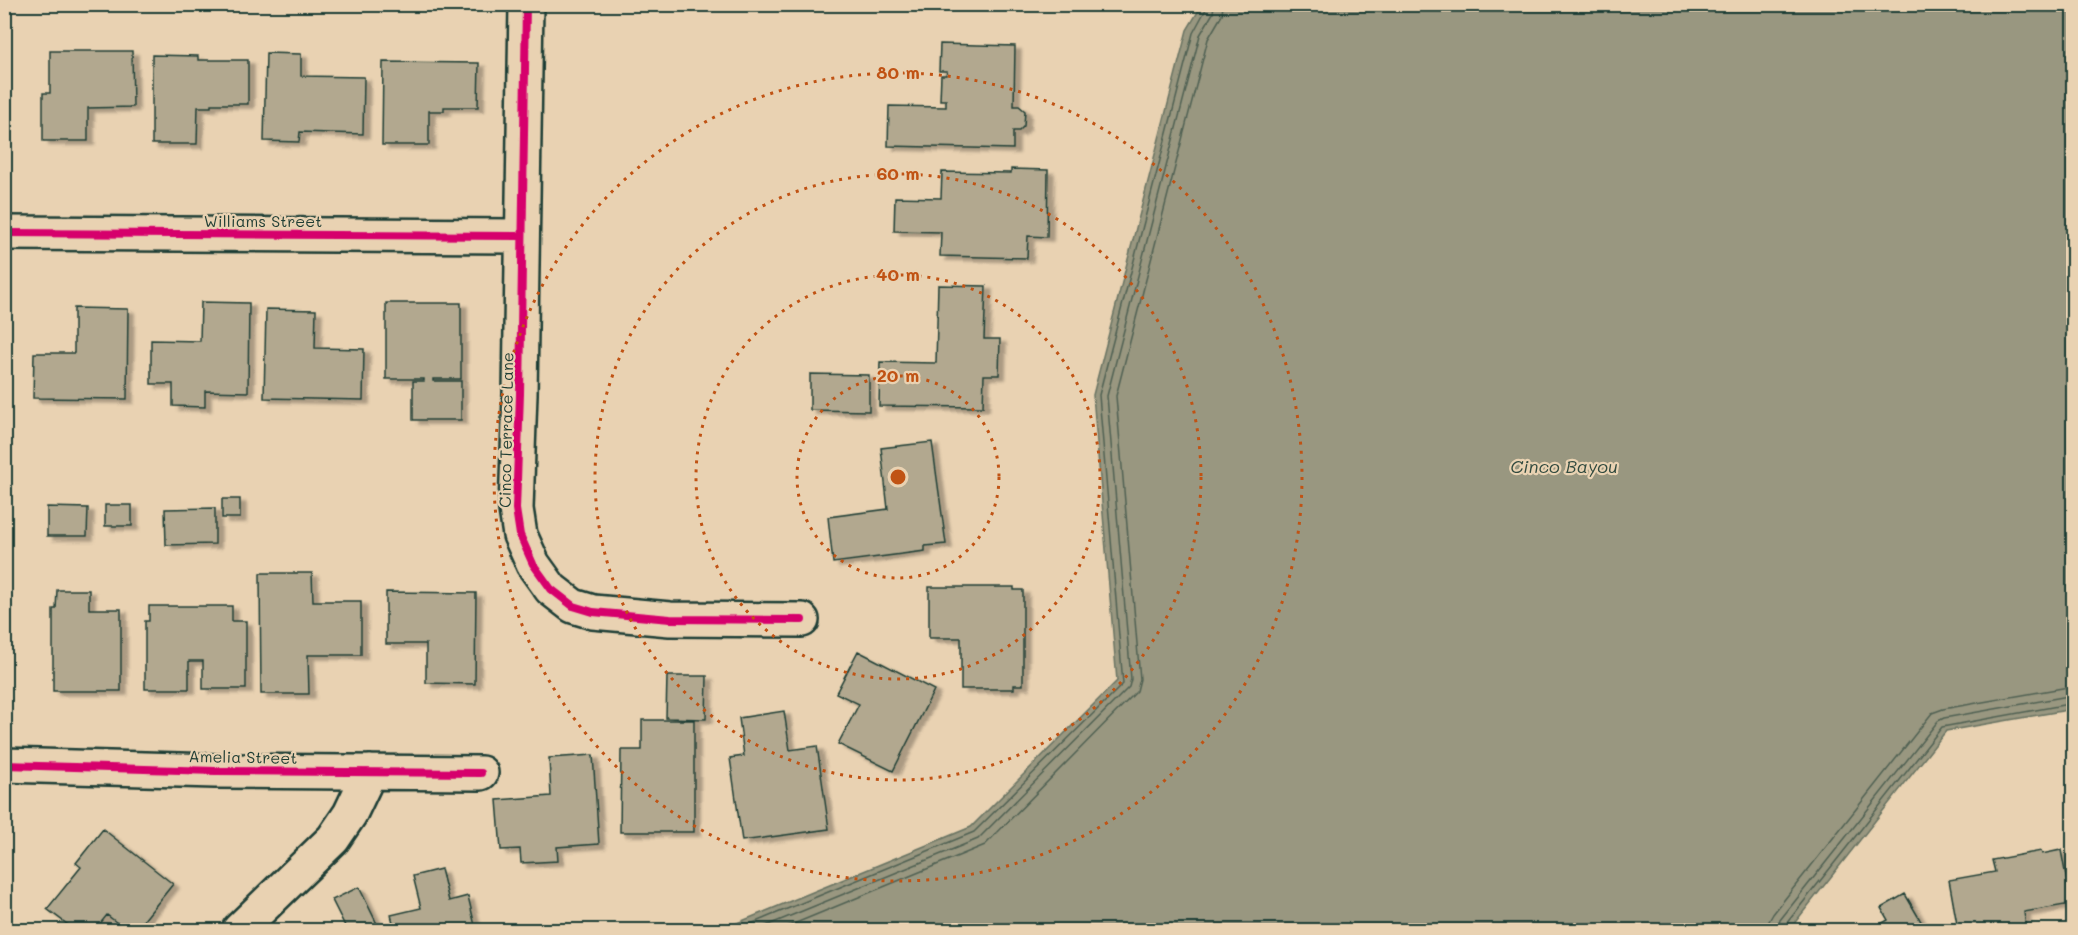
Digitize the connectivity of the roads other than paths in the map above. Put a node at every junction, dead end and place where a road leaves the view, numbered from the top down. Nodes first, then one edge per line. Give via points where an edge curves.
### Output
1 (526, 4) edge
2 (4, 233) edge
3 (522, 236) junction
4 (802, 620) dead end
5 (4, 765) edge
6 (370, 771) junction
7 (481, 773) dead end
8 (239, 930) edge

1 - 3 street, Cinco Terrace Lane
2 - 3 street, Williams Street
3 - 4 street, Cinco Terrace Lane via 516,509 520,535 532,564 551,590 573,606 593,612 670,619
5 - 6 street, Amelia Street
6 - 7 street, Amelia Street
6 - 8 street via 333,839

